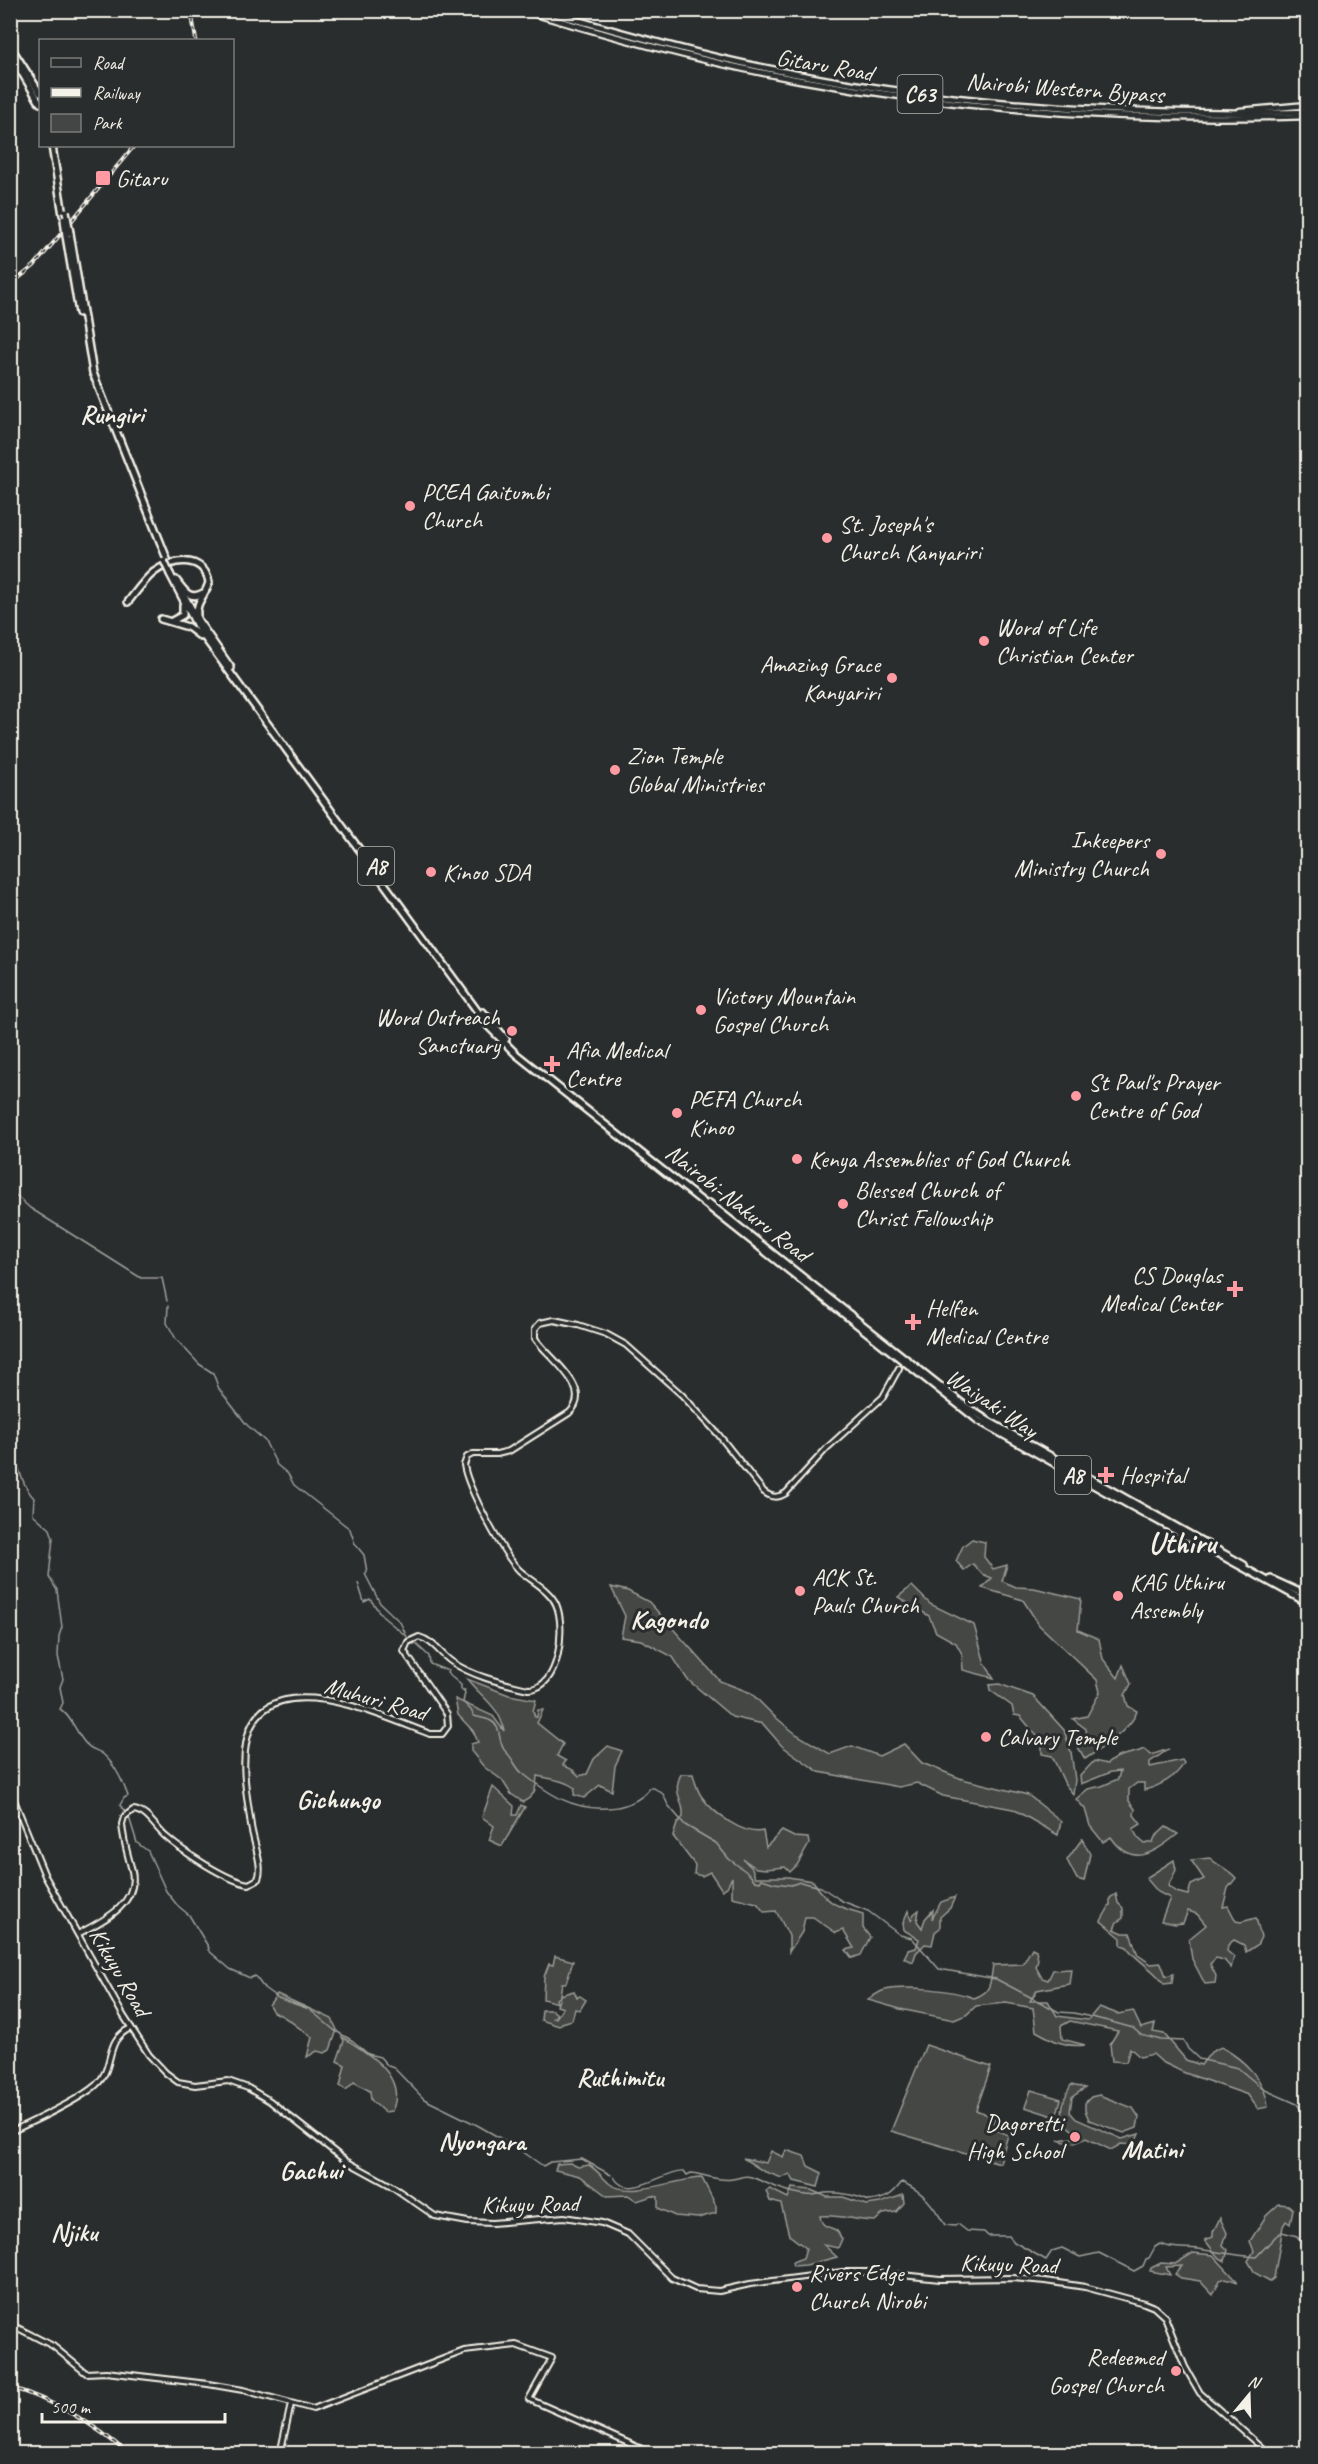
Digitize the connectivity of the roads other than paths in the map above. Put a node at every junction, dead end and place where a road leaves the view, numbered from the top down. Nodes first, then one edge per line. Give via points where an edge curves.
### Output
1 (520, 10) edge
2 (541, 10) edge
3 (10, 46) edge
4 (10, 52) edge
5 (39, 91) edge
6 (39, 102) edge
7 (1308, 105) edge
8 (1225, 113) junction
9 (1308, 115) edge
10 (54, 147) edge
11 (175, 582) junction
12 (207, 590) junction
13 (128, 602) dead end
14 (161, 619) dead end
15 (170, 621) junction
16 (199, 622) junction
17 (218, 656) junction
18 (596, 1116) junction
19 (856, 1321) junction
20 (899, 1368) dead end
21 (1308, 1596) edge
22 (1308, 1603) edge
23 (10, 1790) edge
24 (78, 1934) junction
25 (131, 2028) junction
26 (10, 2132) edge
27 (10, 2324) edge
28 (291, 2404) junction
29 (280, 2454) edge
30 (653, 2454) edge
31 (1269, 2454) edge

1 - 9 main road, Gitaru Road / C63 via 737,68 932,101 1155,118
2 - 8 main road, Nairobi Western Bypass / C63 via 759,67 888,89 1020,106
3 - 5 highway
4 - 6 highway
7 - 8 main road
8 - 9 main road, Nairobi Western Bypass / C63
10 - 11 highway, A8, bridge via 89,368
11 - 12 highway via 192,596
11 - 15 highway via 184,612 181,618
11 - 16 highway, A8
11 - 17 highway, A8
12 - 13 highway via 205,572 194,562 182,560 151,574
12 - 16 highway via 197,605
14 - 15 highway
15 - 17 highway via 195,631
16 - 18 highway, A8 via 494,1026 520,1053
17 - 18 highway, A8 via 489,1027 516,1054
18 - 19 highway, Nairobi-Nakuru Road / A8
19 - 21 highway, Waiyaki Way / A8 via 996,1426 1274,1582
19 - 22 highway, Waiyaki Way / A8 via 954,1402 1006,1438
20 - 24 main road, Muhuri Road via 883,1397 815,1460 786,1493 771,1496 682,1395 626,1345 579,1325 554,1320 540,1323 535,1338 567,1372 576,1393 576,1406 509,1451 472,1455 464,1465 478,1500 511,1559 556,1603 560,1651 540,1686 528,1689 471,1672 419,1637 406,1644 405,1654 449,1718 447,1729 439,1735 336,1702 289,1698 269,1706 254,1722 245,1748 252,1836 260,1868 255,1882 244,1883 225,1876 176,1845 141,1812 133,1810 122,1824 132,1873 128,1898
23 - 24 main road, Kikuyu Road via 36,1857
24 - 25 main road, Kikuyu Road
25 - 26 main road via 116,2037 107,2069 96,2085
25 - 31 main road, Kikuyu Road via 148,2055 172,2079 195,2085 228,2081 249,2088 346,2161 435,2216 514,2223 564,2217 602,2223 628,2234 672,2278 696,2289 719,2291 842,2272 876,2272 940,2279 1013,2278 1073,2285 1154,2307 1169,2324 1185,2367 1200,2393
27 - 28 main road via 53,2346 86,2373 187,2380
28 - 29 main road
28 - 30 main road via 316,2409 461,2352 516,2345 552,2358 529,2399

